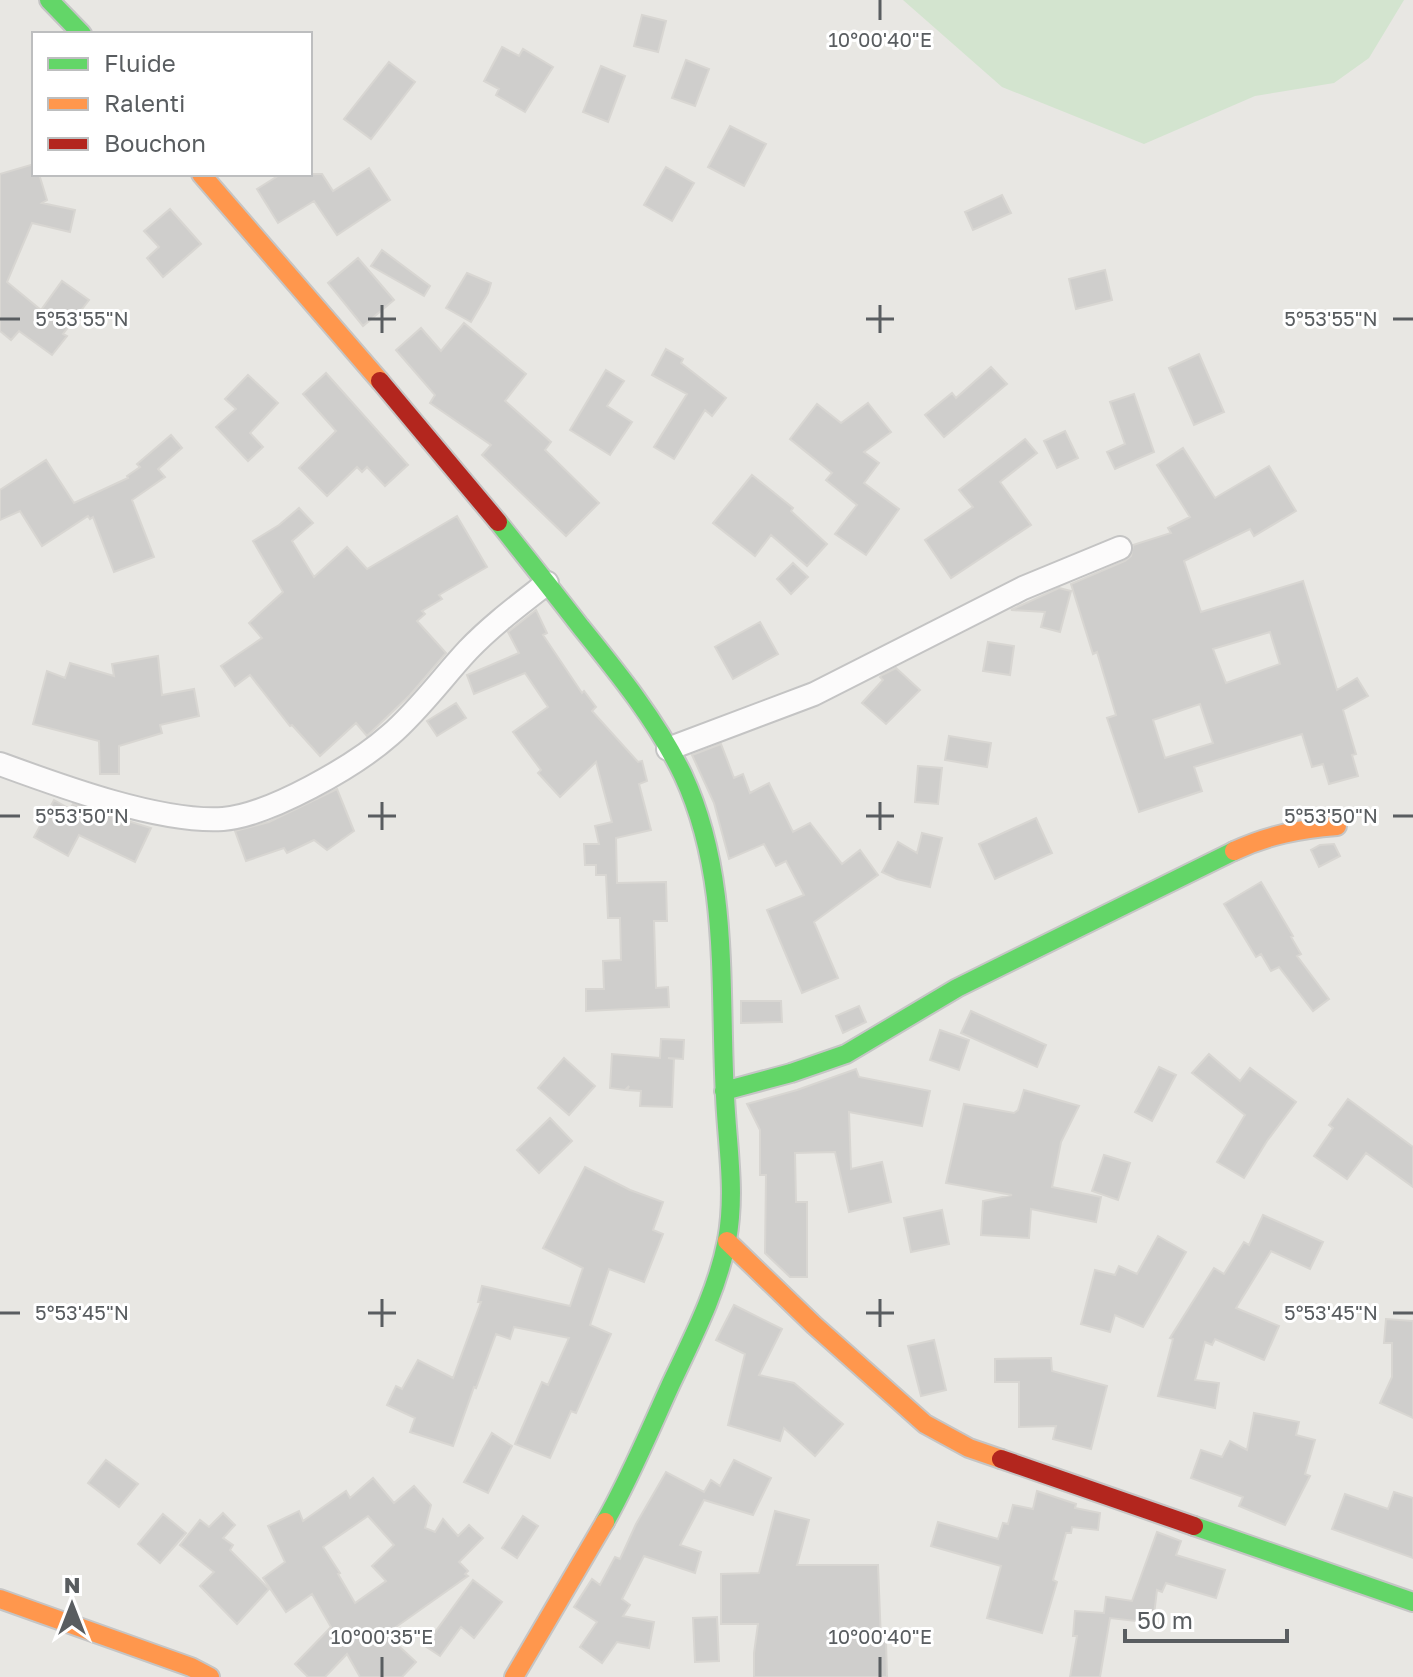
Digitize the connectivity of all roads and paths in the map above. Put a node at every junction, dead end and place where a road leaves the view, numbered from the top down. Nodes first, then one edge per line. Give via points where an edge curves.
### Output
1 (49, 0) edge
2 (80, 32) edge
3 (203, 176) edge
4 (1120, 548) dead end
5 (547, 583) junction
6 (668, 749) junction
7 (0, 764) edge
8 (1337, 826) dead end
9 (724, 1091) junction
10 (727, 1241) junction
11 (0, 1599) edge
12 (1413, 1602) edge
13 (210, 1677) edge
14 (514, 1677) edge

1 - 2 main road
3 - 5 main road
4 - 6 street via 1023,588 814,694
5 - 6 main road
5 - 7 street via 494,625 390,735 313,786 263,808 226,819 191,819 131,806
6 - 9 main road via 707,841 716,897
8 - 9 main road via 1296,829 1251,843 957,988 846,1054
9 - 10 main road via 730,1165
10 - 12 main road via 925,1424 969,1448
10 - 14 main road via 696,1333 644,1445
11 - 13 main road

